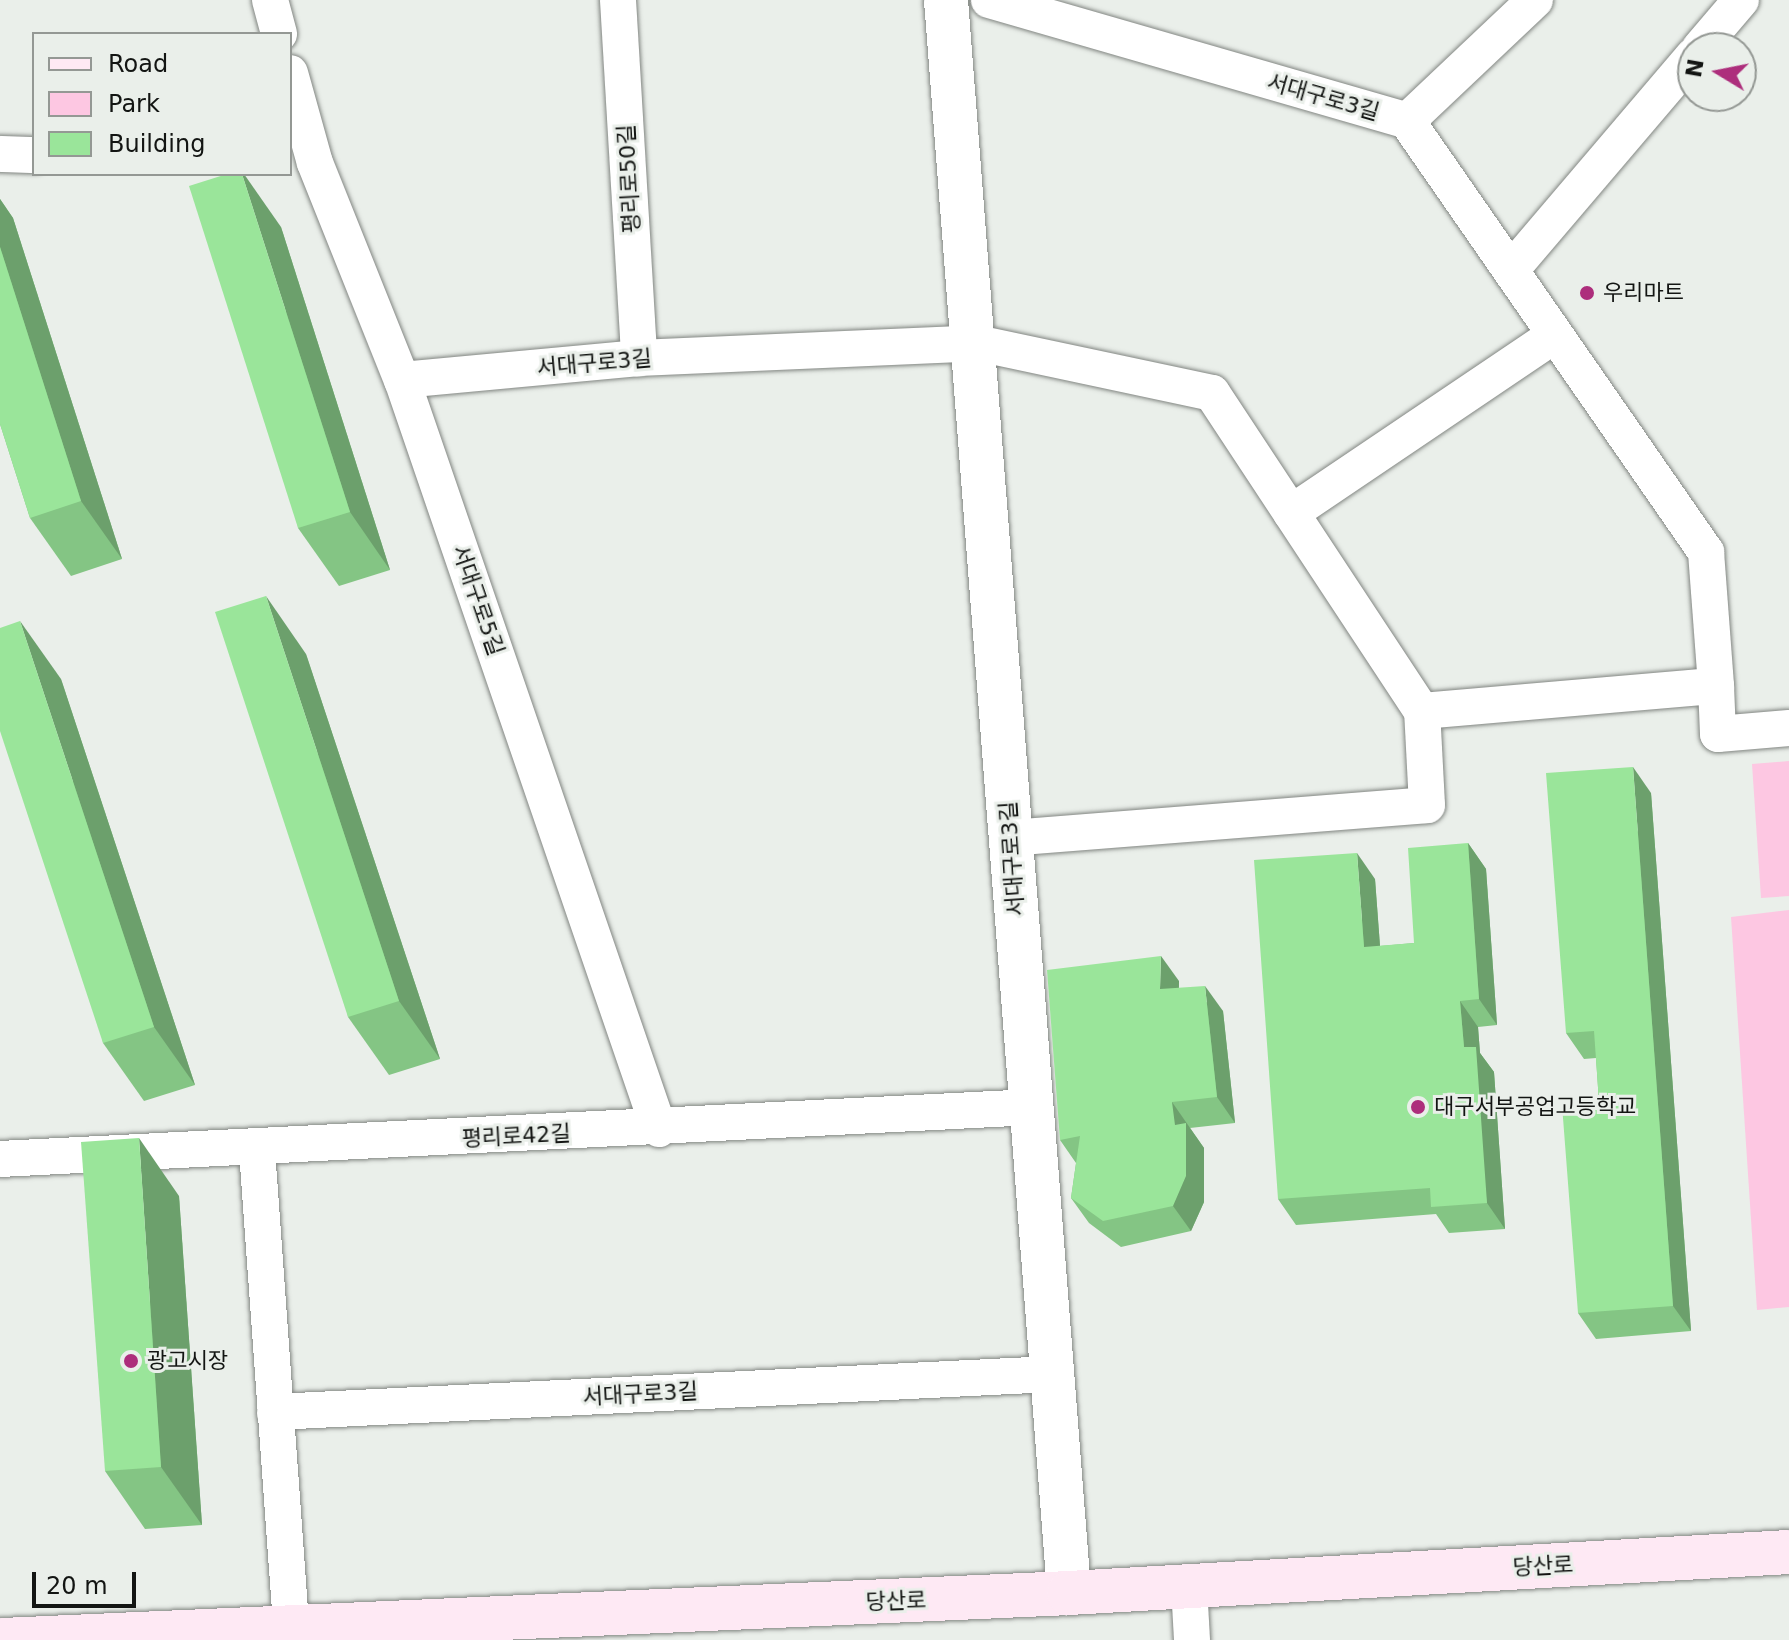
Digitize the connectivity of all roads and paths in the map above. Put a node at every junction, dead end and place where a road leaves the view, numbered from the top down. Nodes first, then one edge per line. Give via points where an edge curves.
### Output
1 (270, 0) edge
2 (618, 0) edge
3 (946, 0) edge
4 (989, 0) edge
5 (1535, 0) edge
6 (1741, 0) edge
7 (278, 32) edge
8 (1714, 32) edge
9 (1677, 75) edge
10 (292, 88) edge
11 (1407, 121) junction
12 (0, 154) edge
13 (32, 155) edge
14 (302, 162) edge
15 (1511, 270) junction
16 (1555, 335) junction
17 (977, 343) junction
18 (639, 358) junction
19 (402, 380) junction
20 (1291, 513) junction
21 (1716, 686) junction
22 (1422, 711) junction
23 (1789, 728) edge
24 (1010, 838) junction
25 (1032, 1107) junction
26 (659, 1129) junction
27 (257, 1150) junction
28 (0, 1159) edge
29 (1052, 1374) junction
30 (275, 1412) junction
31 (1789, 1552) edge
32 (1189, 1586) junction
33 (1069, 1593) junction
34 (291, 1626) junction
35 (503, 1629) edge
36 (2, 1640) edge
37 (1192, 1640) edge

1 - 7 street
2 - 18 street, 평리로50길
3 - 17 street, 서대구로3길
4 - 11 street, 서대구로3길
5 - 11 street
6 - 8 street
9 - 15 street
10 - 14 street, 서대구로5길
11 - 15 street, 서대구로3길
12 - 13 street
14 - 19 street, 서대구로5길
15 - 16 street, 서대구로3길
16 - 20 street
16 - 21 street, 서대구로3길 via 1706,552
17 - 18 street, 서대구로3길
17 - 20 street, 서대구로3길 via 1212,393
17 - 24 street, 서대구로3길
18 - 19 street, 서대구로3길
19 - 26 street, 서대구로5길
20 - 22 street, 서대구로3길
21 - 22 street
21 - 23 street, 서대구로3길 via 1718,734
22 - 24 street via 1427,805
24 - 25 street, 서대구로3길
25 - 26 street, 평리로42길
25 - 29 street, 서대구로3길
26 - 27 street, 평리로42길
27 - 28 street, 평리로42길
27 - 30 street
29 - 30 street, 서대구로3길
29 - 33 street, 서대구로3길
30 - 34 street
31 - 32 main road, 당산로
32 - 33 main road, 당산로
32 - 37 street
33 - 35 main road, 당산로
34 - 35 main road, 당산로
34 - 36 main road, 당산로

